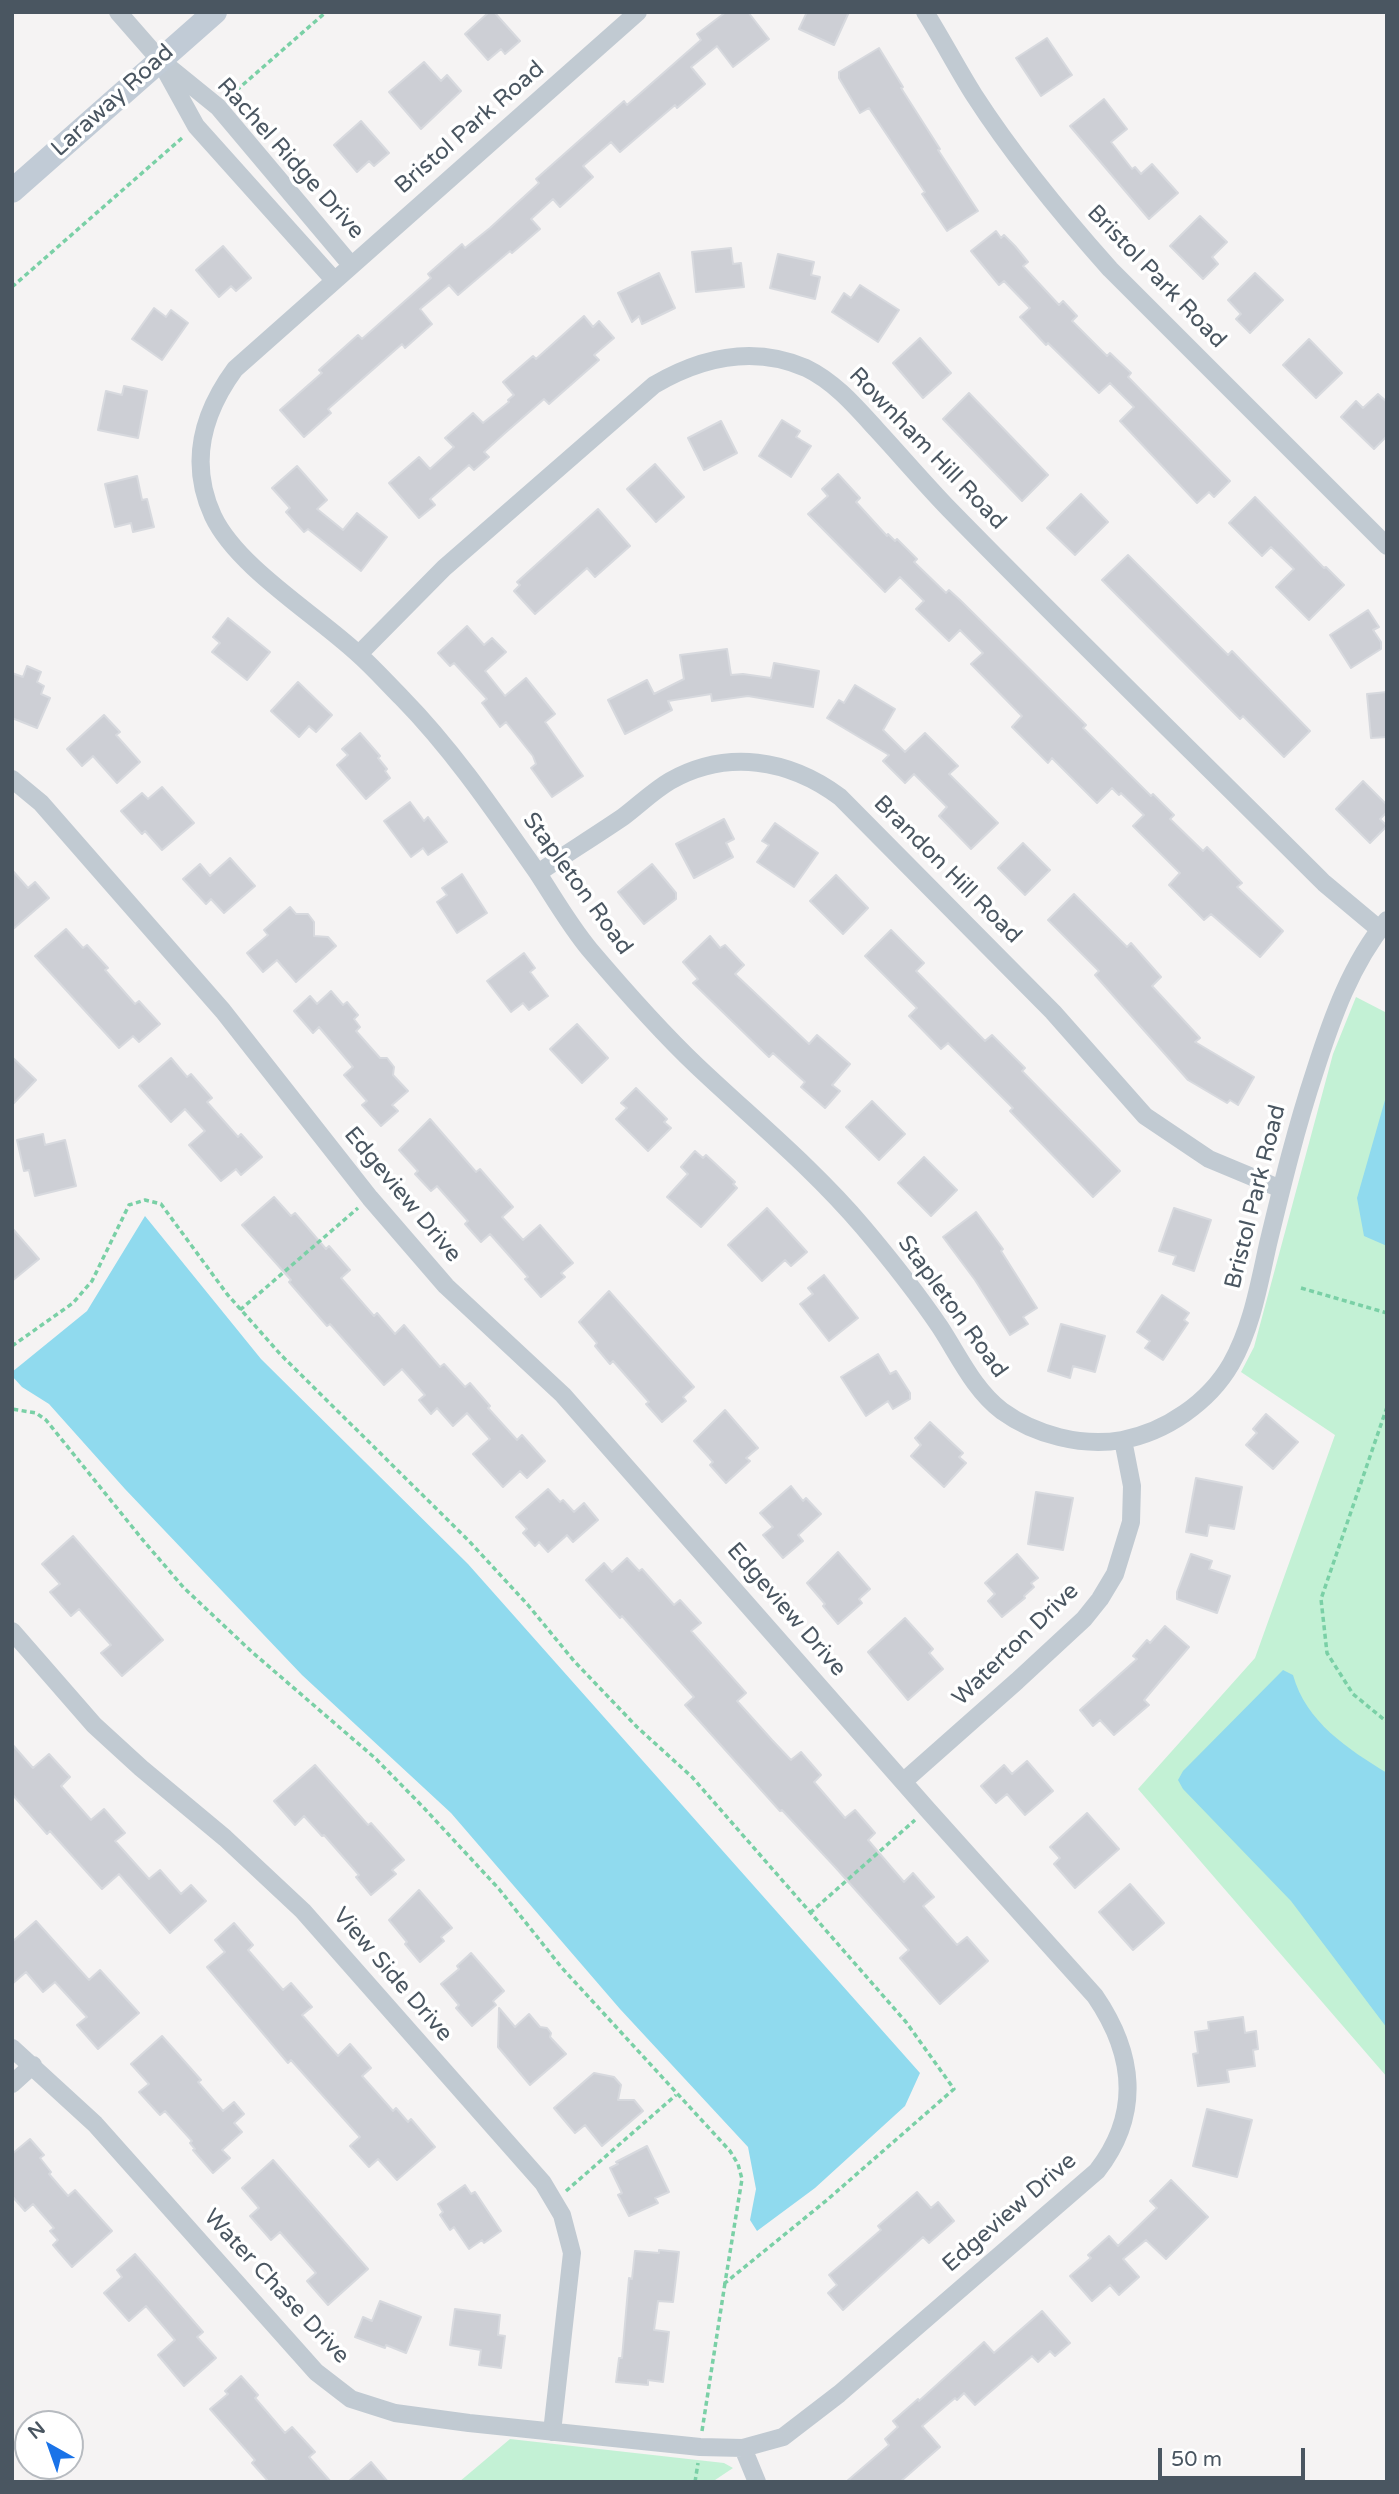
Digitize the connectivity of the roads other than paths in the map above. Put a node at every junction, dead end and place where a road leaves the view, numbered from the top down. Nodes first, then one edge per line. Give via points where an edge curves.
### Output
1 (118, 12) edge
2 (215, 12) edge
3 (638, 12) edge
4 (925, 12) edge
5 (160, 60) junction
6 (264, 163) junction
7 (246, 181) junction
8 (12, 191) edge
9 (351, 265) junction
10 (334, 280) junction
11 (1387, 546) edge
12 (359, 654) junction
13 (12, 779) edge
14 (537, 873) junction
15 (1383, 925) edge
16 (1281, 1189) junction
17 (1123, 1440) junction
18 (12, 1632) edge
19 (904, 1781) junction
20 (12, 2048) edge
21 (33, 2065) junction
22 (12, 2084) edge
23 (552, 2432) junction
24 (743, 2448) junction
25 (757, 2482) edge

1 - 5 street, Rachel Ridge Drive
2 - 5 main road, Laraway Road
3 - 9 street, Bristol Park Road
4 - 11 street, Bristol Park Road via 975,96 1069,223
5 - 6 street, Rachel Ridge Drive via 218,107
5 - 7 street, Rachel Ridge Drive via 197,126
5 - 8 main road, Laraway Road
6 - 7 street
6 - 9 street, Rachel Ridge Drive
7 - 10 street, Rachel Ridge Drive
9 - 10 street, Bristol Park Road
10 - 12 street, Stapleton Road via 235,369 211,408 202,434 199,466 214,517 228,542
12 - 14 street, Stapleton Road via 414,709 483,794
12 - 15 street, Rownham Hill Road via 444,568 654,385 719,358 738,355 787,361 826,380 848,398 967,527 1324,883
13 - 19 street, Edgeview Drive via 41,803 223,1011 370,1198 446,1286 563,1395
14 - 16 street, Brandon Hill Road via 656,790 697,769 753,761 799,772 841,797 1053,1012 1145,1116 1209,1159
14 - 17 street, Stapleton Road via 587,947 667,1037 862,1226 928,1310 988,1398 1036,1431 1089,1441
15 - 16 street, Bristol Park Road via 1332,1016
16 - 17 street, Bristol Park Road via 1257,1298 1233,1361 1198,1403 1158,1428
17 - 19 street, Waterton Drive via 1132,1486 1131,1521 1115,1574 1100,1599 1084,1619
18 - 23 street, View Side Drive via 94,1725 303,1911 543,2183 562,2215 572,2253
19 - 24 street, Edgeview Drive via 1110,2017 1127,2062 1125,2111 1108,2157 1082,2186 839,2394 783,2437
20 - 21 street, Water Chase Drive
21 - 22 street
21 - 23 street, Water Chase Drive via 95,2124 316,2372 351,2399 395,2413
23 - 24 street, Water Chase Drive
24 - 25 street

